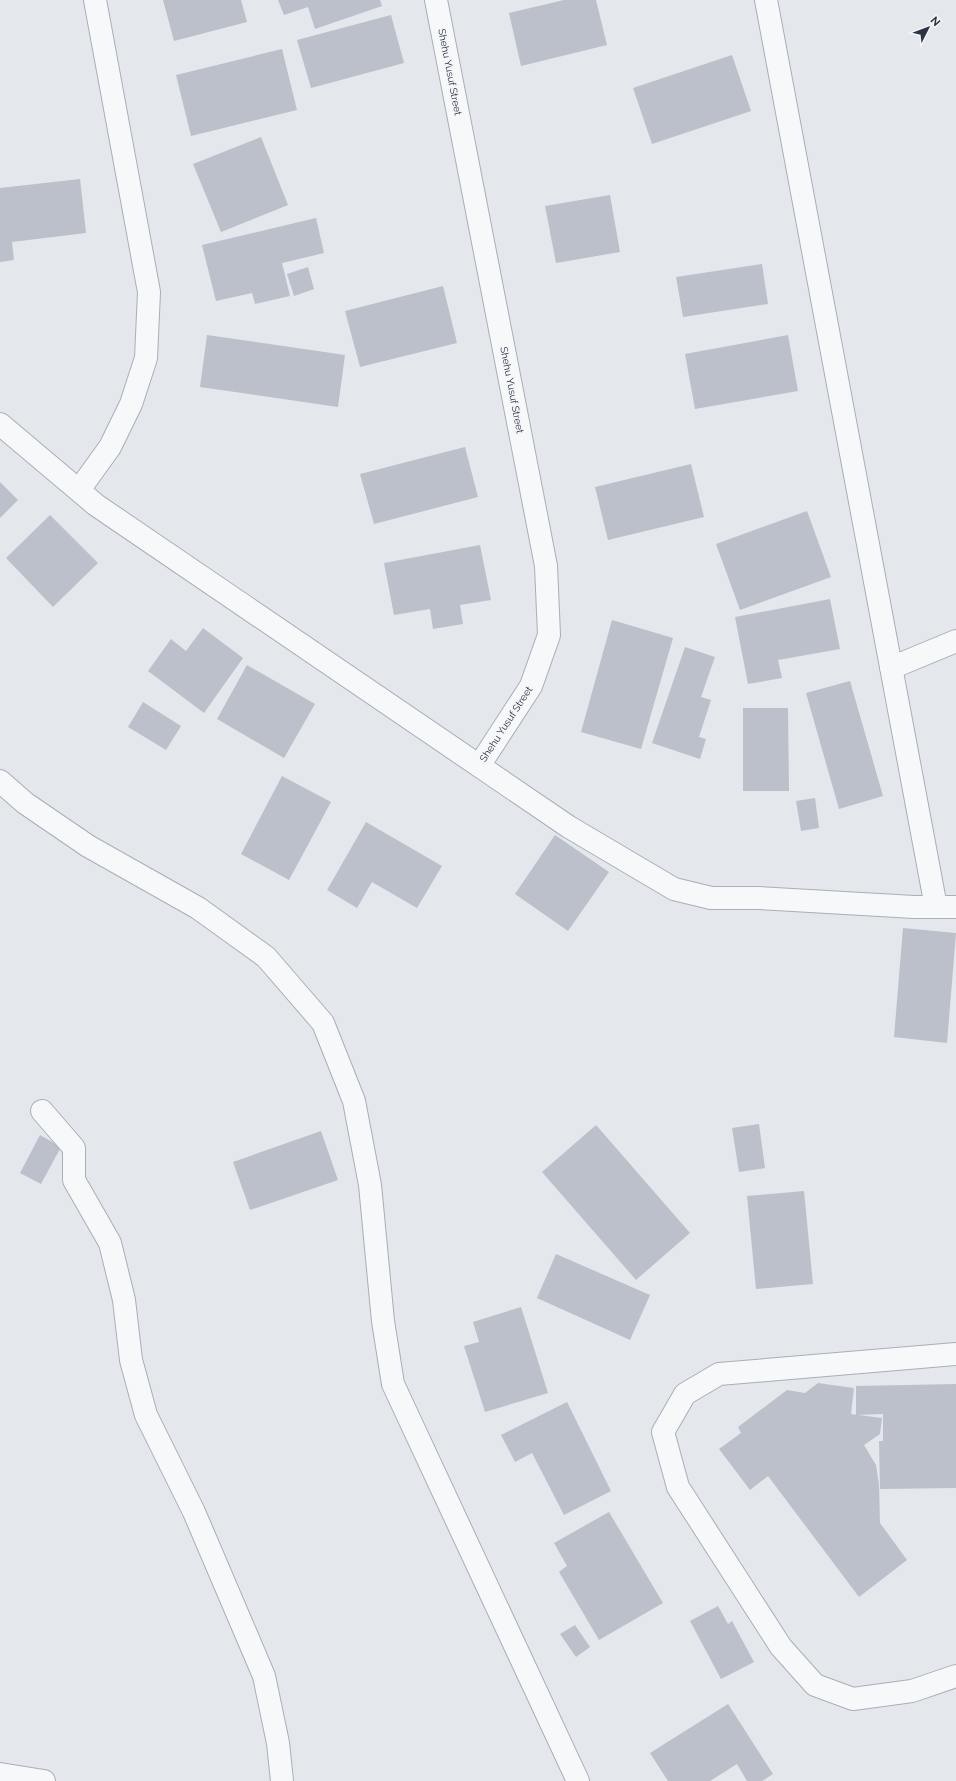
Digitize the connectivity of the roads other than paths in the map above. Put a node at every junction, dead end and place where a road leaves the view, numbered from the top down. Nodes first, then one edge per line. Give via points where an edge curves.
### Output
1 (95, 0) edge
2 (436, 0) edge
3 (766, 0) edge
4 (0, 424) edge
5 (79, 490) junction
6 (956, 640) edge
7 (891, 668) junction
8 (479, 766) junction
9 (0, 781) edge
10 (946, 907) edge
11 (42, 1111) dead end
12 (956, 1354) edge
13 (956, 1676) edge
14 (0, 1774) edge
15 (44, 1781) edge
16 (282, 1781) edge
17 (578, 1781) edge

1 - 5 street via 149,292 146,358 131,404 110,447
2 - 8 street, Shehu Yusuf Street via 546,566 549,635 531,686
3 - 7 street
4 - 5 street
5 - 8 street via 96,505
6 - 7 street
7 - 10 street
8 - 10 street via 569,827 674,889 711,898
9 - 17 street via 25,802 88,846 198,908 266,957 323,1023 355,1109 370,1185 383,1321 393,1384
11 - 16 street via 74,1148 74,1180 110,1243 124,1300 131,1360 146,1415 194,1512 264,1676 278,1743
12 - 13 street via 719,1374 685,1394 663,1432 678,1487 781,1647 815,1685 854,1699 912,1691
14 - 15 street

